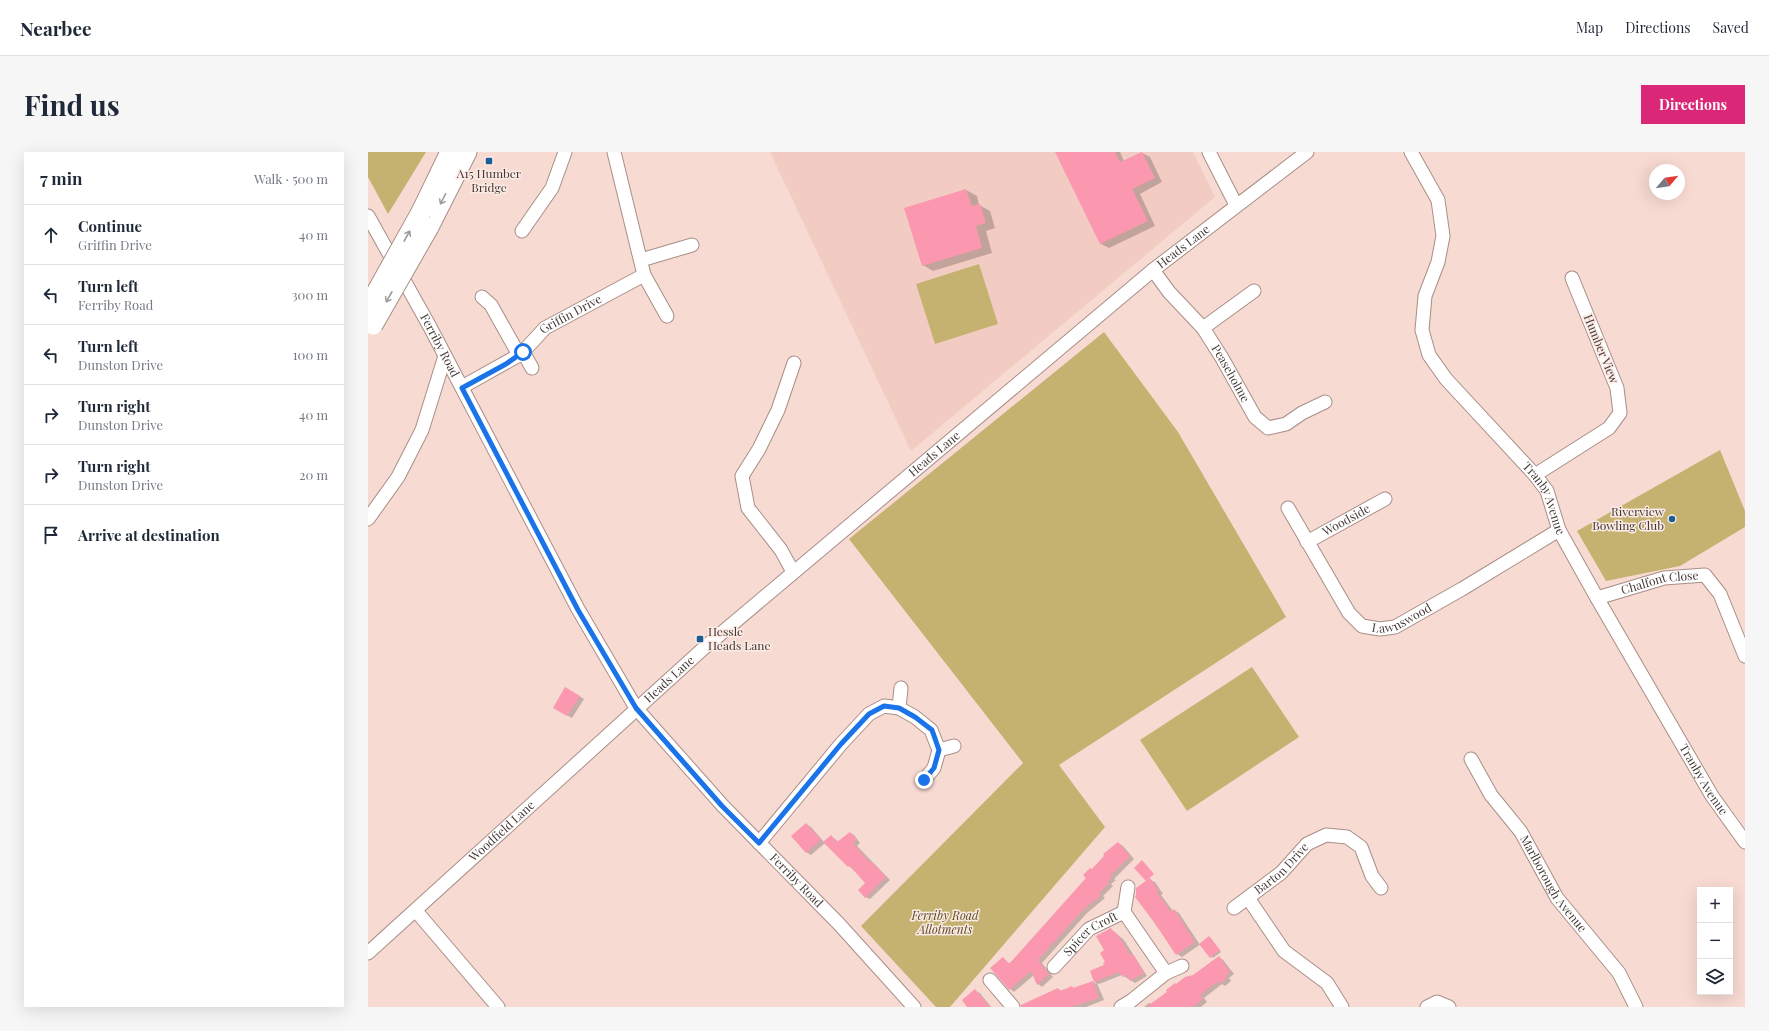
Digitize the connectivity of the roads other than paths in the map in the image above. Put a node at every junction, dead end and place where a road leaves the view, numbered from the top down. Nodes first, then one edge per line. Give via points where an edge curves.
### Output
1 (450, 152) edge
2 (467, 152) edge
3 (565, 152) edge
4 (614, 152) edge
5 (1209, 152) edge
6 (1307, 152) edge
7 (1412, 152) edge
8 (1236, 205) junction
9 (368, 216) edge
10 (425, 220) junction
11 (522, 231) dead end
12 (692, 245) dead end
13 (641, 260) junction
14 (1153, 270) junction
15 (644, 275) junction
16 (1572, 278) dead end
17 (1254, 291) dead end
18 (482, 298) dead end
19 (667, 316) dead end
20 (370, 322) edge
21 (1203, 328) junction
22 (521, 353) junction
23 (446, 356) junction
24 (794, 363) dead end
25 (532, 368) dead end
26 (462, 388) junction
27 (1325, 402) dead end
28 (1535, 475) junction
29 (1386, 500) dead end
30 (1288, 508) dead end
31 (368, 519) edge
32 (1559, 530) junction
33 (1307, 542) junction
34 (793, 572) junction
35 (1597, 598) junction
36 (1745, 656) edge
37 (901, 688) dead end
38 (636, 708) junction
39 (899, 708) junction
40 (954, 746) dead end
41 (939, 750) junction
42 (1471, 759) dead end
43 (924, 780) dead end
44 (1745, 842) edge
45 (759, 843) junction
46 (1128, 887) dead end
47 (1381, 888) dead end
48 (1248, 898) junction
49 (1234, 908) dead end
50 (416, 911) junction
51 (1124, 912) junction
52 (368, 953) edge
53 (1182, 966) dead end
54 (1054, 967) dead end
55 (1166, 973) junction
56 (990, 980) dead end
57 (498, 1007) edge
58 (914, 1007) edge
59 (1013, 1007) edge
60 (1121, 1007) edge
61 (1342, 1007) edge
62 (1427, 1007) edge
63 (1449, 1007) edge
64 (1636, 1007) edge

1 - 10 highway
2 -> 10 highway
3 - 11 street via 552,188
4 - 13 street
5 - 8 street
6 - 8 street, Heads Lane
7 - 28 street, Tranby Avenue via 1438,200 1444,236 1438,262 1425,296 1422,330 1429,355 1446,379
8 - 14 street, Heads Lane
9 - 23 street, Ferriby Road
10 - 20 highway, bridge
12 - 13 street
13 - 15 street
14 - 21 street, Peaseholme via 1169,292
14 - 34 street, Heads Lane
15 - 19 street
15 - 22 street, Griffin Drive via 545,328
16 - 28 street, Humber View via 1617,388 1620,412 1609,428
17 - 21 street
18 - 22 street via 491,305
21 - 27 street, Peaseholme via 1255,417 1268,428 1286,424
22 - 25 street
22 - 26 street, Griffin Drive
23 - 26 street, Ferriby Road
23 - 31 street via 422,430 398,477
24 - 34 street via 778,410 742,476 748,508 781,550
26 - 38 street, Ferriby Road via 578,610
28 - 32 street, Tranby Avenue via 1547,491
29 - 33 street, Woodside
30 - 33 street, Lawnswood
32 - 33 street, Lawnswood via 1462,589 1395,626 1380,629 1362,626 1349,613
32 - 35 street, Tranby Avenue
34 - 38 street, Heads Lane
35 - 36 street, Chalfont Close via 1664,578 1705,575 1720,594
35 - 44 street, Tranby Avenue via 1712,796
37 - 39 street
38 - 45 street, Ferriby Road via 722,806
38 - 50 street, Woodfield Lane
39 - 41 street via 932,730
39 - 45 street via 884,706 869,714
40 - 41 street
41 - 43 street via 934,768
42 - 64 street, Marlborough Avenue via 1491,795 1521,832 1557,898 1619,974
45 - 58 street, Ferriby Road via 839,924
46 - 51 street
47 - 48 street, Barton Drive via 1372,876 1361,847 1346,837 1326,836 1307,844 1281,873
48 - 49 street, Barton Drive
48 - 61 street, Barton Drive via 1284,951 1327,983
50 - 52 street, Woodfield Lane
50 - 57 street
51 - 54 street, Spicer Croft via 1089,929
51 - 55 street, Spicer Croft
53 - 55 street
55 - 60 street via 1131,1002
56 - 59 street
62 - 63 street via 1437,1002

